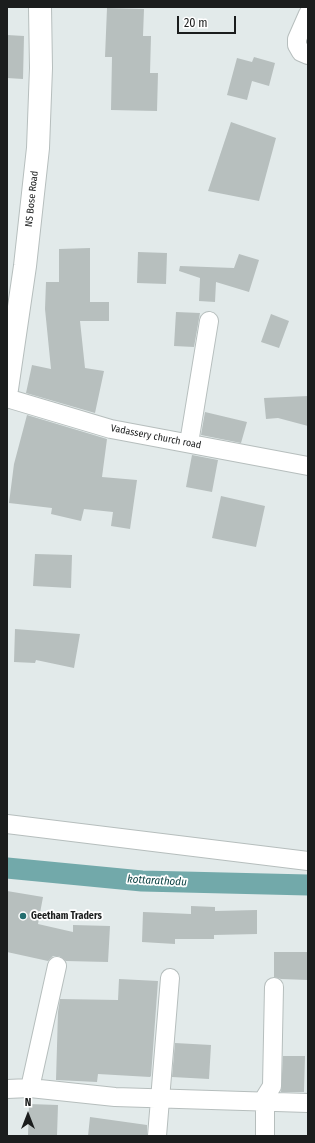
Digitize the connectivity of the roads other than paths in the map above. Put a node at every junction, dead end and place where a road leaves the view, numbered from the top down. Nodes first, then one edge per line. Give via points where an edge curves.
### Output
1 (40, 7) edge
2 (308, 14) edge
3 (308, 55) edge
4 (209, 321) dead end
5 (7, 389) edge
6 (7, 398) edge
7 (189, 443) junction
8 (308, 466) edge
9 (7, 824) edge
10 (308, 861) edge
11 (57, 966) dead end
12 (170, 978) dead end
13 (274, 987) dead end
14 (30, 1088) junction
15 (7, 1089) edge
16 (160, 1097) junction
17 (264, 1103) junction
18 (308, 1103) edge
19 (157, 1136) edge
20 (264, 1136) edge

1 - 5 main road, NS Bose Road via 38,148 25,266
2 - 3 street via 297,45 300,52
4 - 7 street
6 - 7 street, Vadassery church road via 111,429
7 - 8 street, Vadassery church road
9 - 10 street
11 - 14 street
12 - 16 street
13 - 17 street via 272,1086
14 - 15 street
14 - 16 street via 115,1097
16 - 17 street
16 - 19 street
17 - 18 street
17 - 20 street

